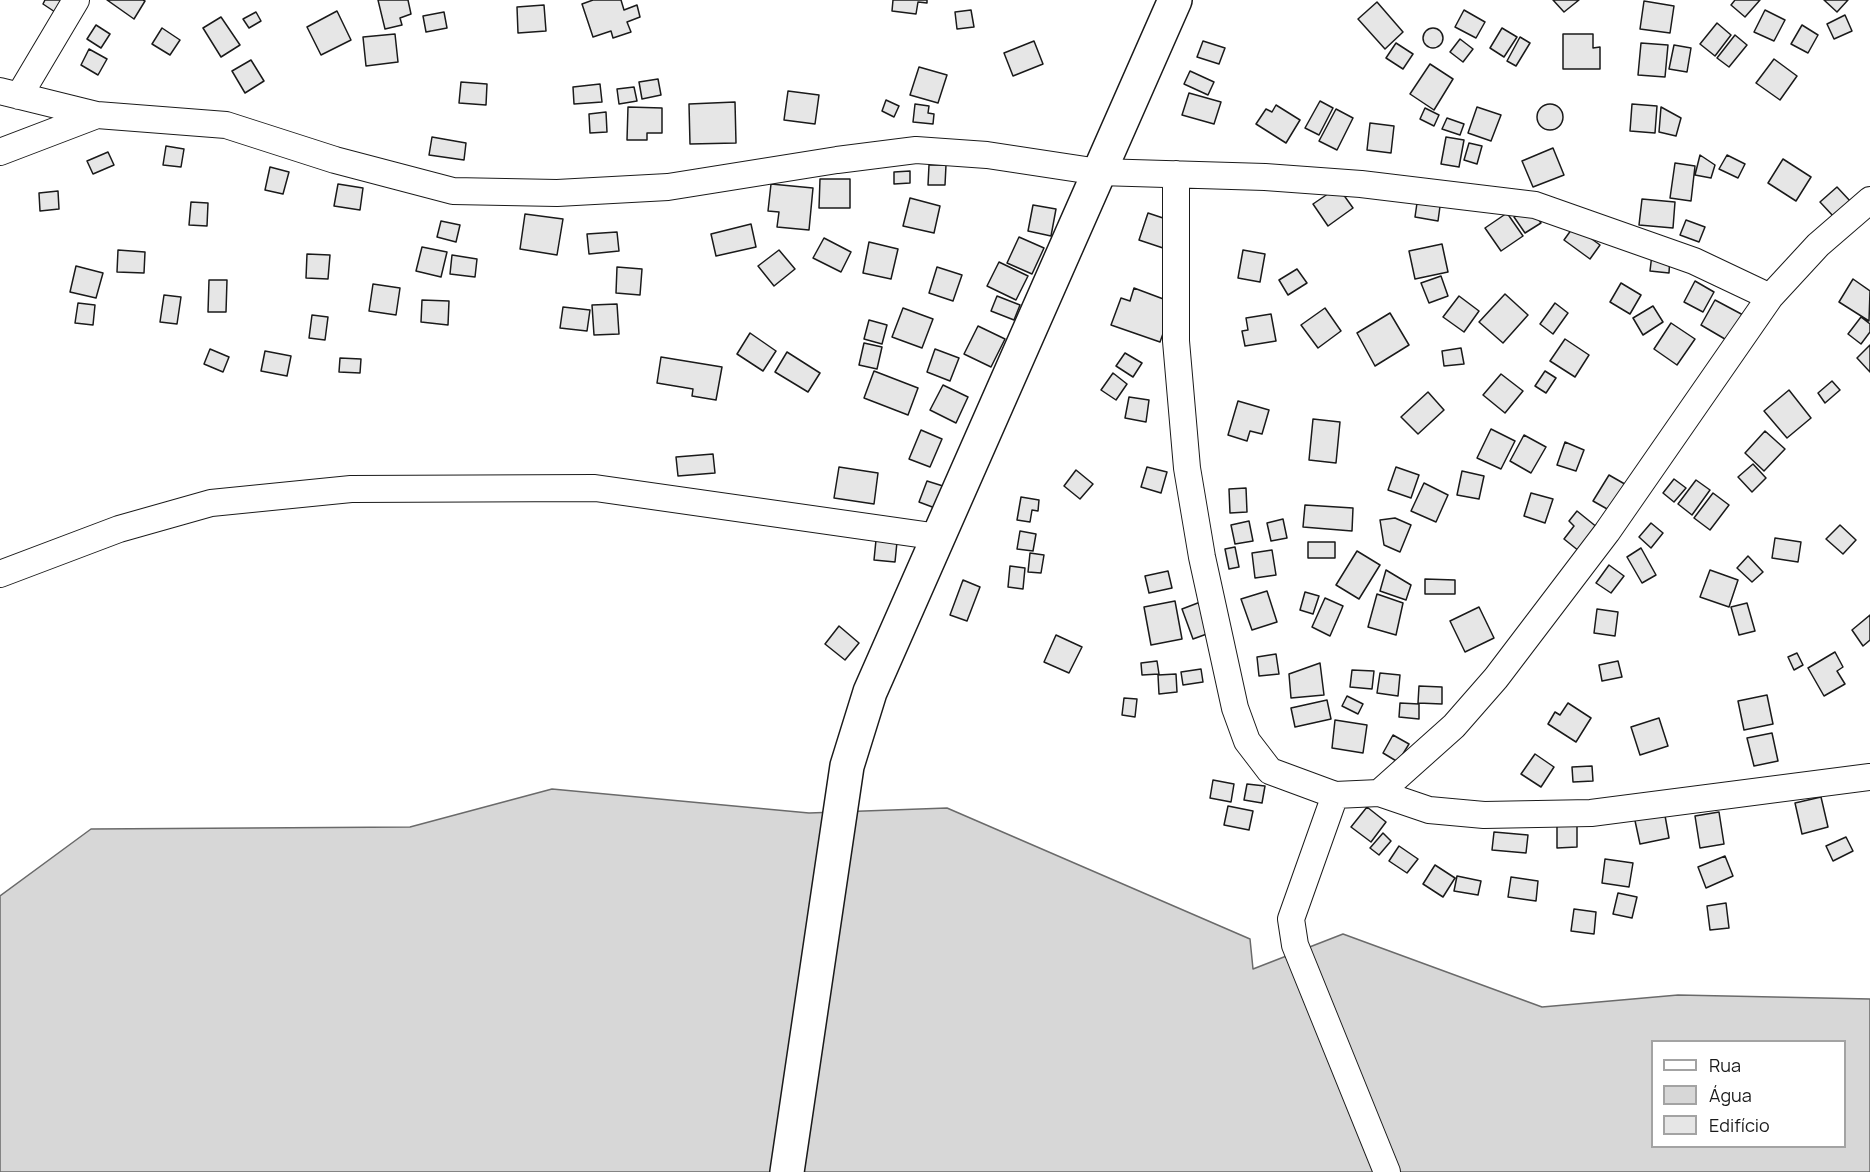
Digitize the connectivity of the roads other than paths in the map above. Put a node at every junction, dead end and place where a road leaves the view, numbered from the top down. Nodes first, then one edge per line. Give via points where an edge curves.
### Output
1 (76, 0) edge
2 (1175, 0) edge
3 (9, 94) edge
4 (97, 115) junction
5 (0, 152) edge
6 (1099, 172) junction
7 (1176, 174) junction
8 (1870, 200) edge
9 (1770, 297) junction
10 (939, 537) junction
11 (0, 574) edge
12 (1870, 777) edge
13 (1379, 793) junction
14 (1335, 795) junction
15 (787, 1172) edge
16 (1388, 1172) edge

1 - 3 street
2 - 6 street
3 - 4 street
4 - 5 street
4 - 6 street via 226,125 335,160 453,191 556,193 669,187 916,150 987,155
6 - 7 street
6 - 10 street
7 - 9 street via 1361,184 1535,205 1694,261
7 - 14 street via 1176,341 1187,468 1235,708 1247,741 1270,771
8 - 9 street via 1818,245
9 - 13 street via 1607,532 1496,678 1454,726
10 - 11 street via 595,488 351,489 211,503 119,529
10 - 15 street via 870,692 847,766
12 - 13 street via 1591,813 1429,810
13 - 14 street
14 - 16 street via 1291,919 1295,945

